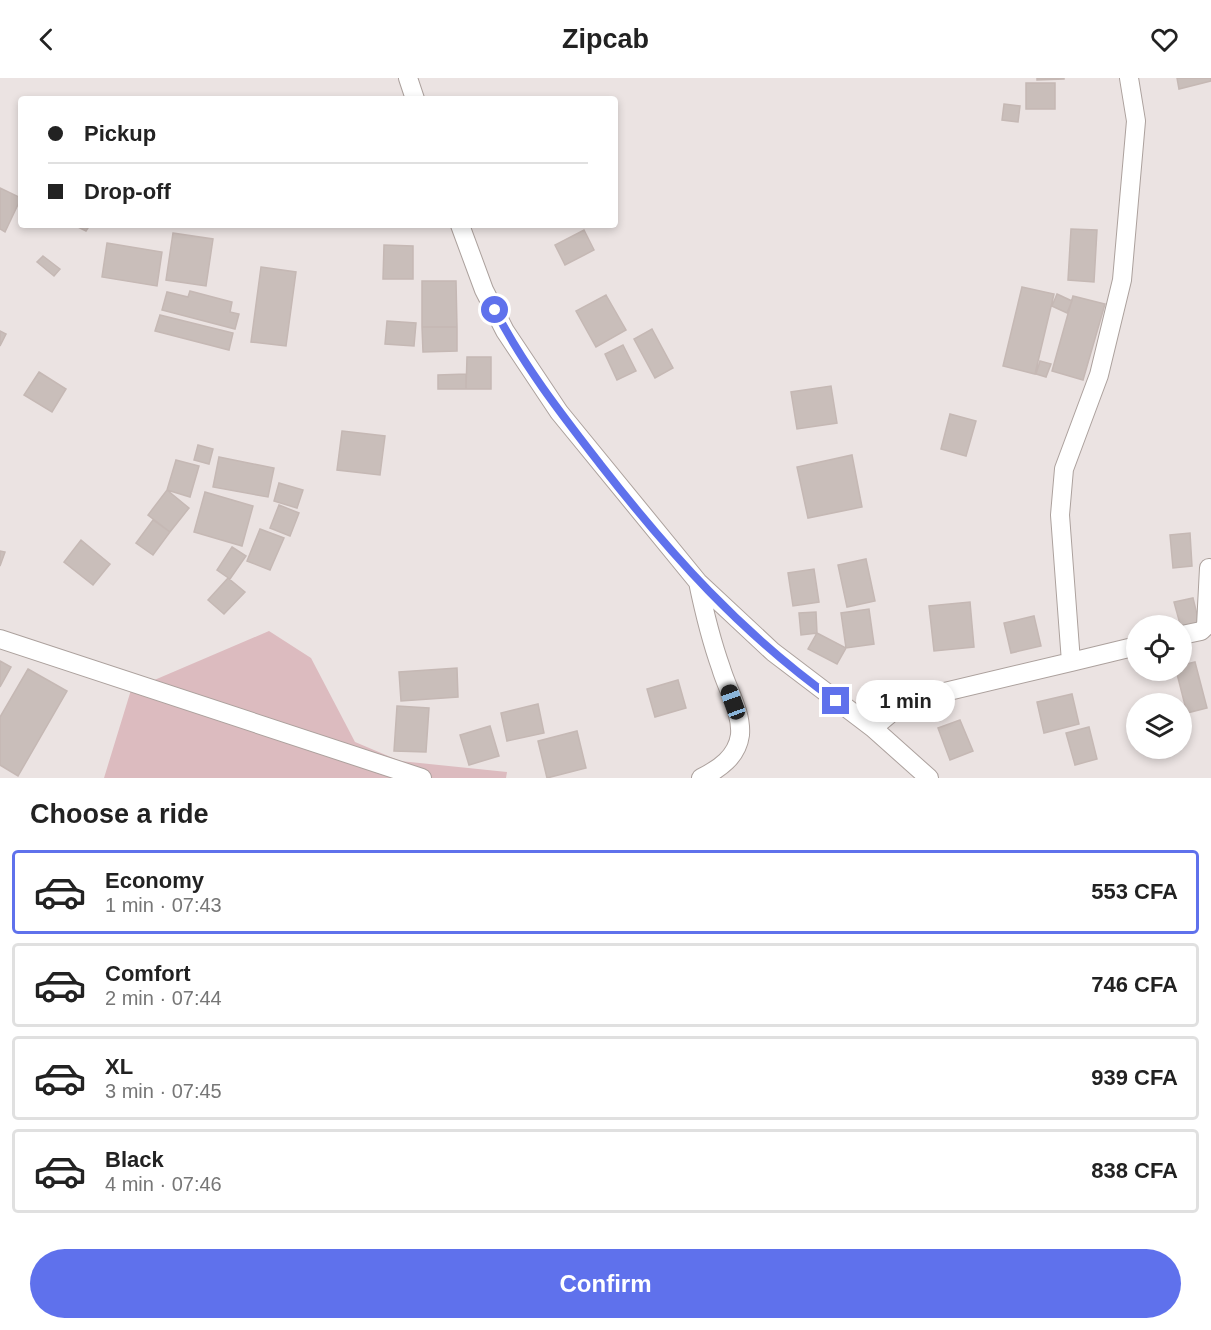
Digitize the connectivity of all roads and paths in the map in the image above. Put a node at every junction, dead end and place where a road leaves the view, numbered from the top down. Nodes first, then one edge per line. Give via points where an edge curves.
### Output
1 (408, 78) edge
2 (1129, 78) edge
3 (414, 96) edge
4 (461, 228) edge
5 (1209, 568) dead end
6 (698, 582) junction
7 (1192, 633) edge
8 (0, 639) edge
9 (1126, 649) edge
10 (1071, 662) junction
11 (873, 728) junction
12 (422, 778) edge
13 (701, 778) edge
14 (929, 778) edge

1 - 3 street
2 - 10 street via 1136,121 1122,280 1099,375 1065,469 1060,515
4 - 6 street via 484,290 505,331 559,412
5 - 7 street via 1206,626
6 - 11 street via 773,652
6 - 13 street via 706,621 739,718 740,735 734,753 724,765
8 - 12 street
9 - 10 street
10 - 11 street via 911,700
11 - 14 street

